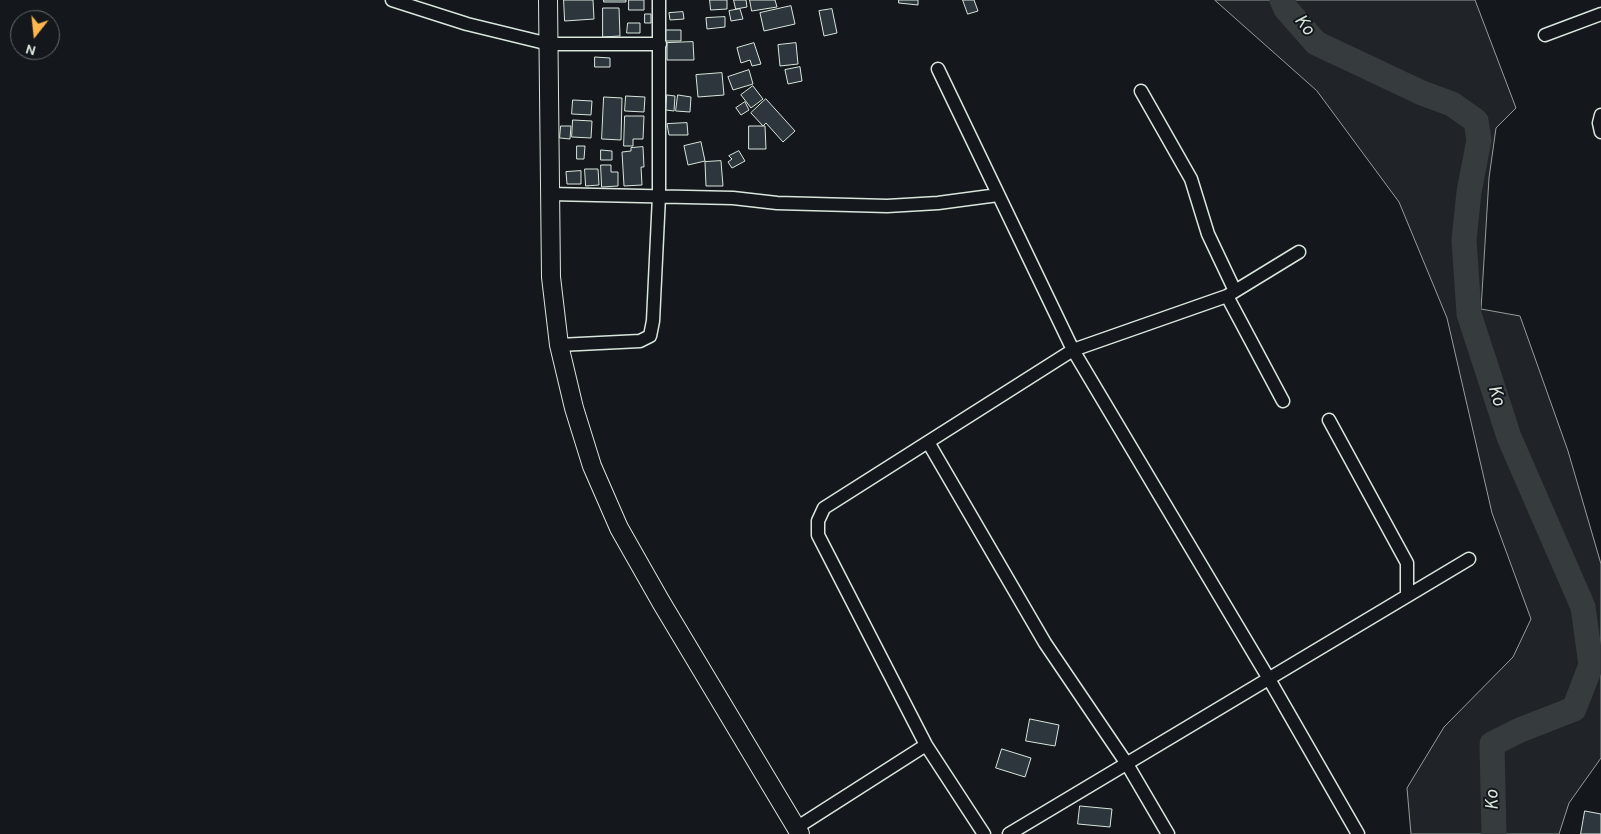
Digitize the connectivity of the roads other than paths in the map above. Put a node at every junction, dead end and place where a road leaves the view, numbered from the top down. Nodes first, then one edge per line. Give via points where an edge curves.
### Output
1 (392, 0) edge
2 (548, 0) edge
3 (659, 0) edge
4 (1601, 14) edge
5 (1545, 35) dead end
6 (549, 44) junction
7 (660, 44) junction
8 (938, 69) dead end
9 (1142, 91) dead end
10 (1601, 116) edge
11 (1601, 132) edge
12 (550, 194) junction
13 (998, 195) junction
14 (660, 196) junction
15 (1299, 252) dead end
16 (1231, 294) junction
17 (559, 345) junction
18 (1073, 350) junction
19 (1283, 401) dead end
20 (1329, 420) dead end
21 (928, 442) junction
22 (1469, 559) dead end
23 (1407, 596) junction
24 (1269, 679) junction
25 (926, 745) junction
26 (1127, 764) junction
27 (798, 831) edge
28 (984, 834) edge
29 (1009, 834) edge
30 (1168, 834) edge
31 (1358, 834) edge

1 - 6 street via 467,24
2 - 6 main road
3 - 7 street
4 - 5 street
6 - 7 street
6 - 12 main road
7 - 14 street
8 - 13 street
9 - 16 street via 1191,179
10 - 11 street
12 - 14 street
12 - 17 main road via 551,277
13 - 14 street via 887,206
13 - 18 street
14 - 17 street via 650,336 640,341
15 - 16 street
16 - 18 street
16 - 19 street
17 - 27 main road via 592,466 619,528
18 - 21 street
18 - 24 street
20 - 23 street via 1401,548 1407,563
21 - 25 street via 824,508 818,521 818,535
21 - 26 street via 1045,643
22 - 23 street
23 - 24 street
24 - 26 street
24 - 31 street
25 - 27 street
25 - 28 street
26 - 29 street
26 - 30 street

